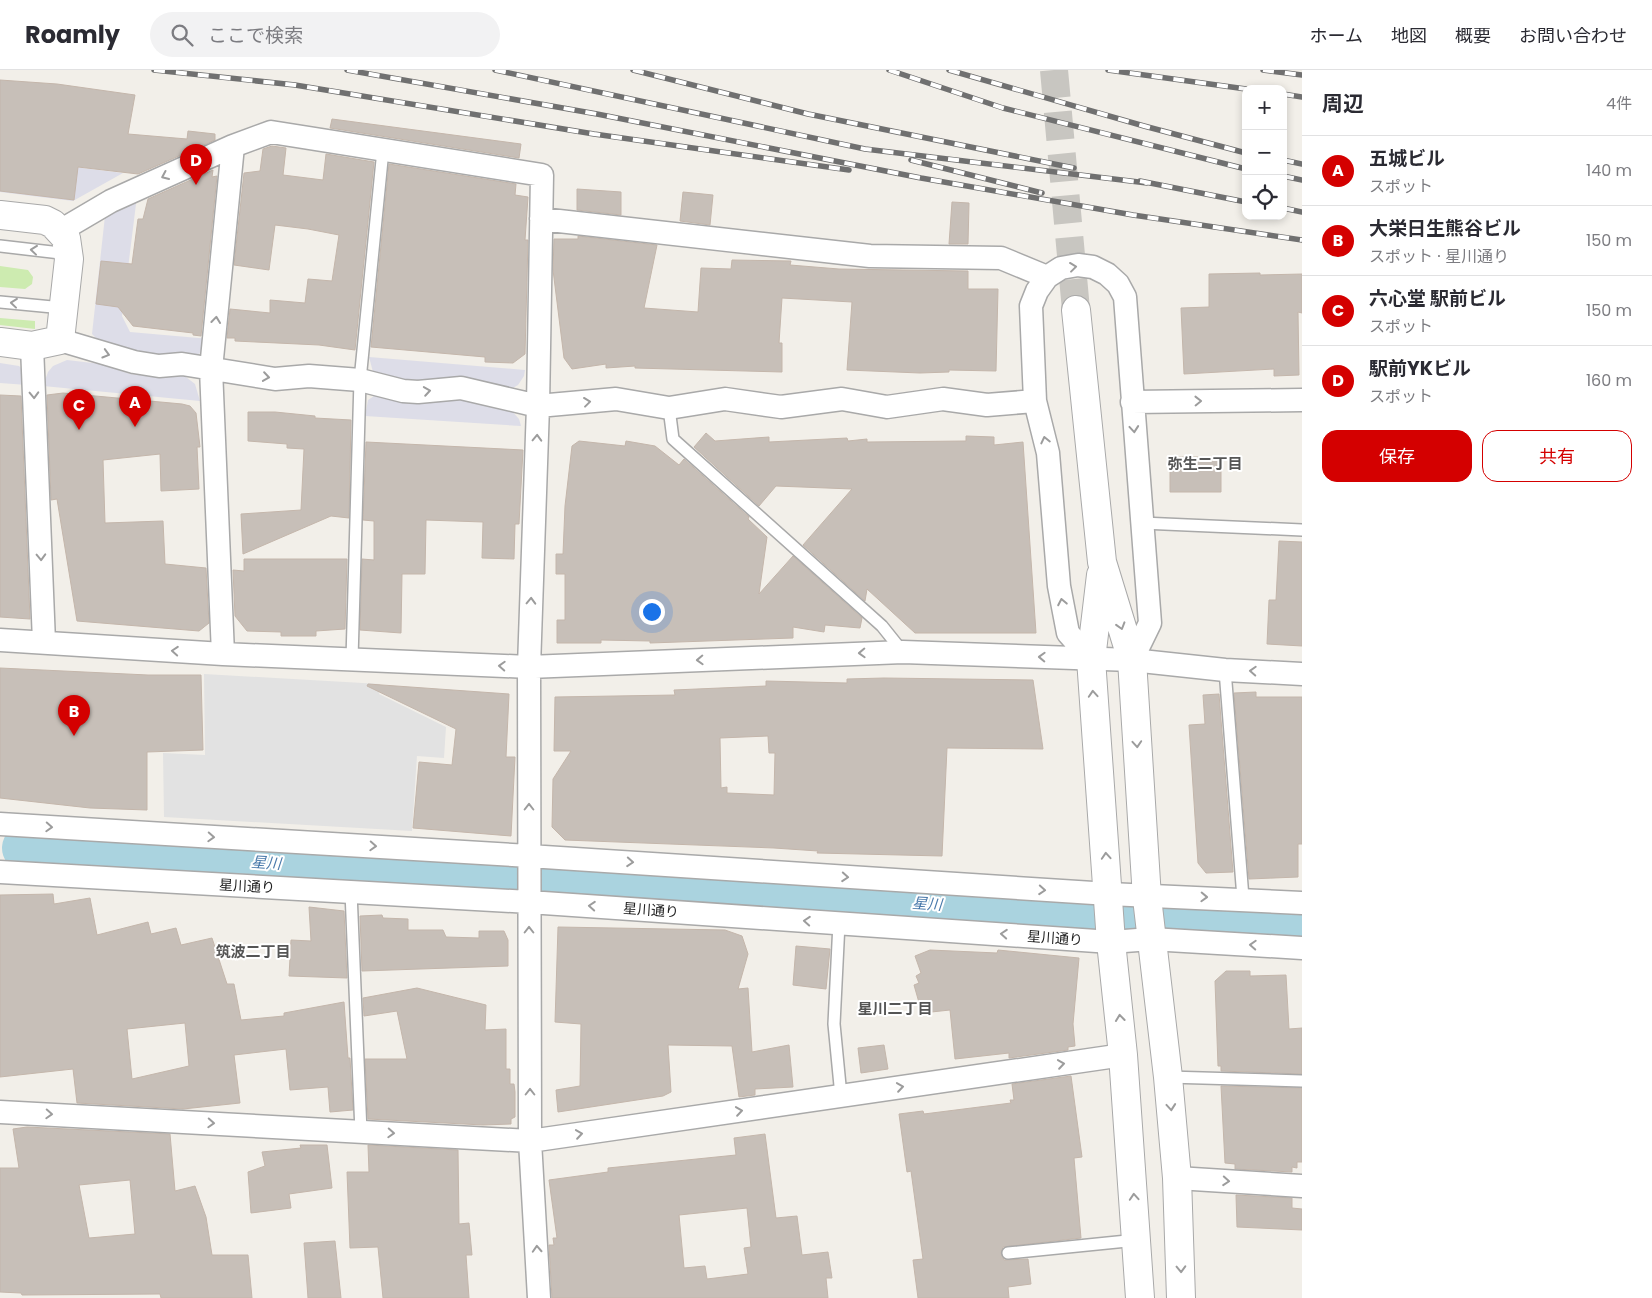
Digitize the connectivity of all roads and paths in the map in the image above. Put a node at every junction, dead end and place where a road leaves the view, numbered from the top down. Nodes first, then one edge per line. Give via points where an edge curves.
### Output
1 (233, 146) junction
2 (383, 150) junction
3 (0, 215) edge
4 (541, 219) junction
5 (64, 242) junction
6 (0, 246) edge
7 (1047, 277) junction
8 (0, 302) edge
9 (64, 308) junction
10 (1076, 310) tunnel mouth
11 (60, 340) junction
12 (0, 342) edge
13 (32, 346) junction
14 (211, 369) junction
15 (360, 380) junction
16 (1302, 400) edge
17 (1035, 401) junction
18 (1132, 402) junction
19 (538, 406) junction
20 (669, 408) junction
21 (1142, 522) junction
22 (1302, 530) edge
23 (1102, 562) junction
24 (0, 640) edge
25 (44, 642) junction
26 (903, 652) junction
27 (223, 654) junction
28 (352, 659) junction
29 (1091, 659) junction
30 (1132, 660) junction
31 (529, 667) junction
32 (1225, 670) junction
33 (1302, 674) edge
34 (0, 824) edge
35 (529, 856) junction
36 (0, 872) edge
37 (352, 892) junction
38 (1109, 894) junction
39 (1147, 895) junction
40 (1242, 898) junction
41 (529, 902) junction
42 (1302, 903) edge
43 (839, 923) junction
44 (1151, 939) junction
45 (1112, 942) junction
46 (1302, 948) edge
47 (1123, 1055) junction
48 (1168, 1077) junction
49 (1302, 1081) edge
50 (841, 1096) junction
51 (0, 1112) edge
52 (361, 1132) junction
53 (530, 1141) junction
54 (1177, 1178) junction
55 (1302, 1186) edge
56 (1137, 1240) junction
57 (1008, 1253) dead end
58 (539, 1298) edge
59 (1140, 1298) edge
60 (1182, 1298) edge

1 - 2 street via 272,132
1 -> 5 street via 111,201
14 -> 1 street
2 - 4 street via 542,175
2 - 15 lane
3 - 5 street via 45,220
4 - 7 street via 870,256 1001,258
4 - 19 street
5 -> 6 lane
5 - 9 street
7 - 17 street via 1031,306
7 -> 18 street via 1061,268 1078,265 1093,267 1118,284 1124,297
9 -> 8 lane
9 - 11 street
10 - 23 street
11 - 13 street
11 -> 14 street via 134,362
12 - 13 street
13 -> 25 street
14 -> 15 street via 275,379 309,376
14 - 27 street
15 -> 19 street via 403,391 461,388
15 - 28 lane
18 -> 16 street
17 - 20 street via 986,405 943,399 887,406 842,399 781,407 725,399
29 -> 17 street via 1068,633 1058,586 1048,453
18 -> 21 street
19 -> 20 street via 616,399
31 -> 19 street
20 - 26 lane via 674,439 882,626
21 - 22 lane
21 - 30 street via 1150,623
23 - 29 street
23 -> 30 street
24 - 25 street
27 -> 25 street
29 -> 26 street
26 -> 31 street
27 - 28 street
31 -> 28 street
29 - 30 street
38 -> 29 street
30 - 32 street
30 -> 39 street
35 -> 31 street
33 -> 32 street
32 - 40 lane
34 -> 35 street
35 -> 38 street
35 - 41 street
36 - 37 street, 星川通り
37 - 41 street, 星川通り
37 - 52 lane
38 - 39 street
38 - 45 street
39 -> 40 street
39 - 44 street
40 - 42 street
43 -> 41 street, 星川通り
53 -> 41 street
45 -> 43 street, 星川通り
43 - 50 lane via 834,1024
44 - 45 street, 星川通り
46 -> 44 street, 星川通り
44 - 48 street
47 -> 45 street
50 -> 47 street
56 -> 47 street
48 - 49 lane
48 -> 54 street
53 -> 50 street
51 -> 52 street
52 -> 53 street
58 -> 53 street
54 -> 55 street
54 -> 60 street
56 - 57 lane
56 - 59 street

